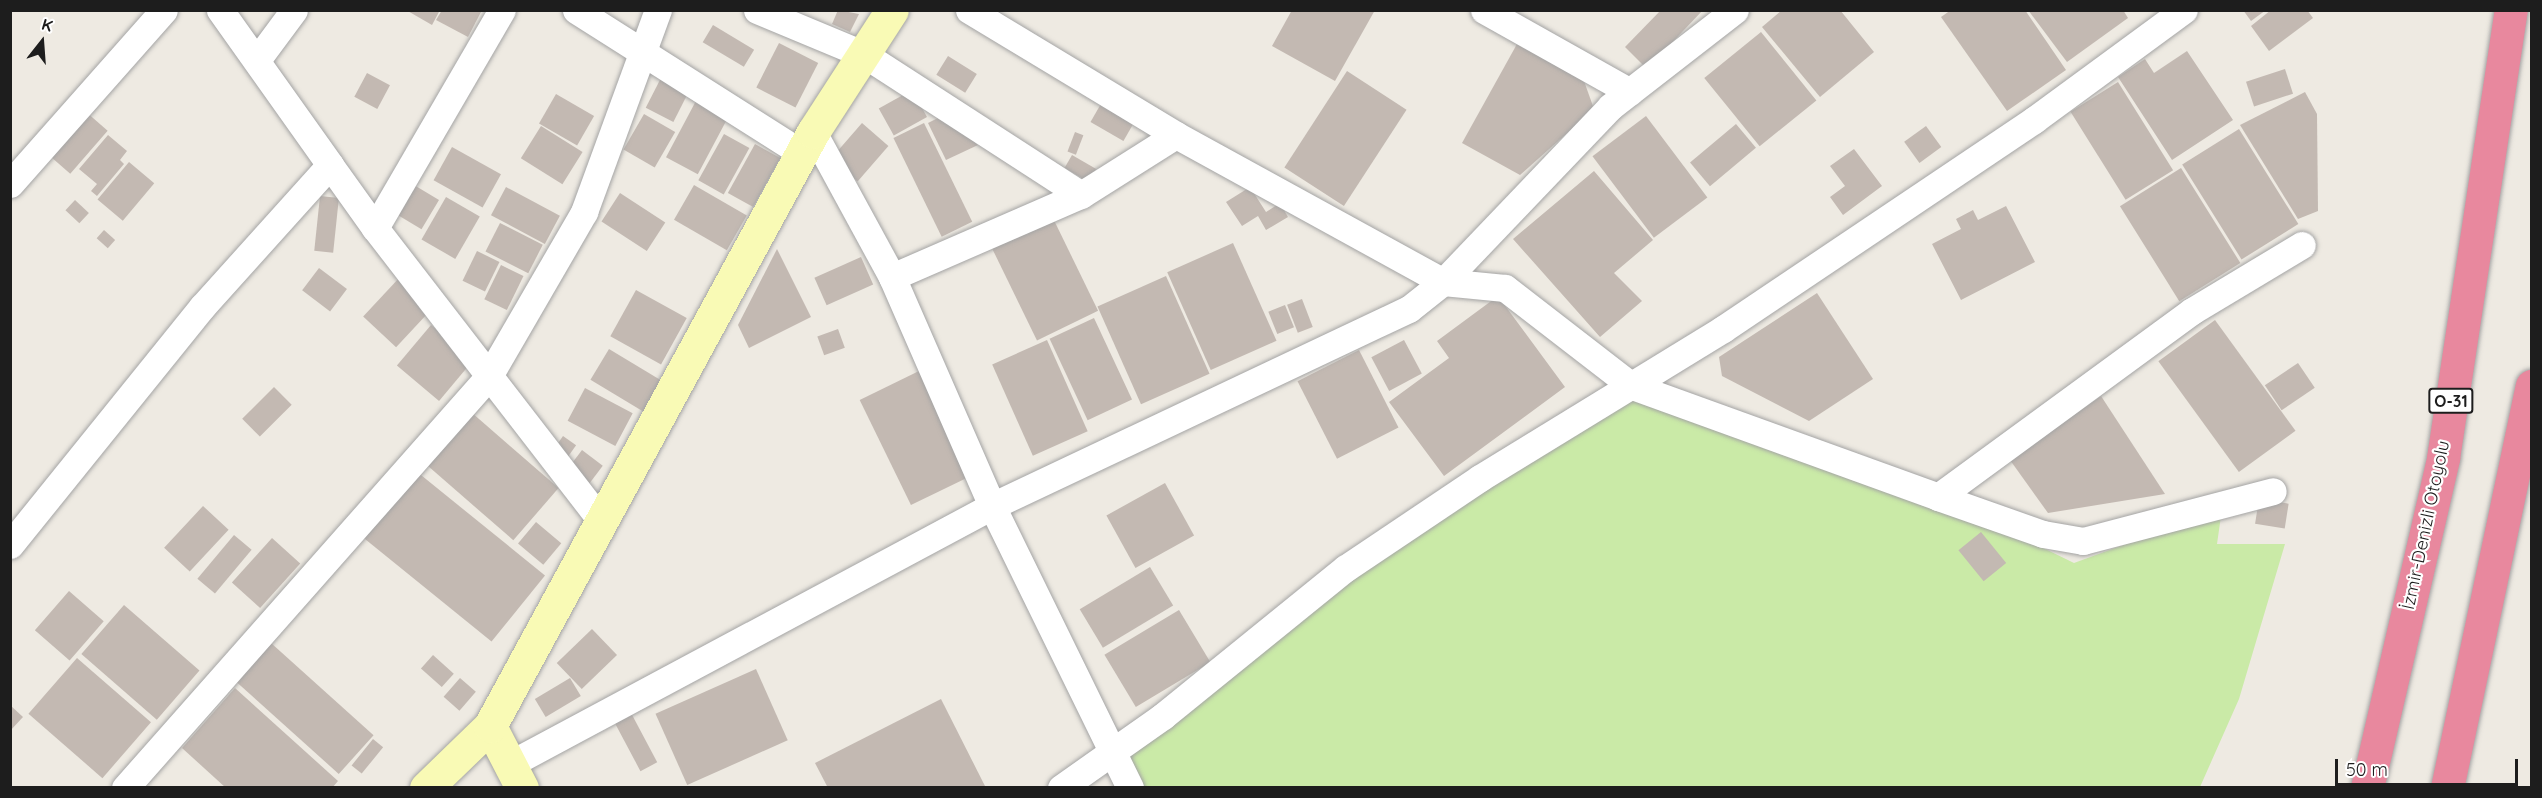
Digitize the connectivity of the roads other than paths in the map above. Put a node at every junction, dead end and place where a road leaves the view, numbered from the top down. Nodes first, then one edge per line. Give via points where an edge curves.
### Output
1 (164, 10) edge
2 (220, 10) edge
3 (294, 10) edge
4 (502, 10) edge
5 (576, 10) edge
6 (658, 10) edge
7 (892, 10) edge
8 (969, 10) edge
9 (1484, 10) edge
10 (1736, 10) edge
11 (2184, 10) edge
12 (2511, 10) edge
13 (768, 13) edge
14 (865, 55) junction
15 (644, 56) junction
16 (257, 60) junction
17 (1630, 92) junction
18 (1176, 135) junction
19 (808, 143) junction
20 (330, 165) junction
21 (10, 183) edge
22 (1081, 195) junction
23 (375, 228) junction
24 (2302, 245) dead end
25 (892, 277) junction
26 (1443, 282) junction
27 (489, 376) junction
28 (1632, 386) junction
29 (2532, 386) edge
30 (2273, 491) dead end
31 (1938, 497) junction
32 (992, 506) junction
33 (601, 520) junction
34 (10, 545) edge
35 (490, 726) junction
36 (1112, 752) junction
37 (516, 776) edge
38 (124, 788) edge
39 (426, 788) edge
40 (1060, 788) edge
41 (1130, 788) edge
42 (2367, 788) edge
43 (2447, 788) edge

1 - 21 street
2 - 16 street
3 - 16 street
4 - 23 street
5 - 15 street
6 - 15 street
7 - 14 street
8 - 18 street
9 - 17 street
10 - 17 street
11 - 28 street via 2034,120 1724,329
12 - 42 highway, İzmir-Denizli Otoyolu / O-31 via 2443,458
13 - 14 street
14 - 19 street
14 - 22 street
15 - 19 street
15 - 27 street via 584,212
16 - 20 street
17 - 26 street via 1610,107
18 - 22 street
18 - 26 street
19 - 25 street
19 - 33 street
20 - 23 street
20 - 34 street via 202,308
22 - 25 street
23 - 27 street
24 - 31 street via 2192,311
25 - 32 street
26 - 28 street via 1506,288
26 - 32 street via 1409,309
27 - 33 street
27 - 38 street
28 - 31 street
28 - 36 street via 1480,478 1346,568 1163,716
29 - 43 highway
30 - 31 street via 2083,541 2056,538
32 - 36 street
32 - 37 street
33 - 35 street
35 - 37 street
35 - 39 street
36 - 40 street
36 - 41 street

